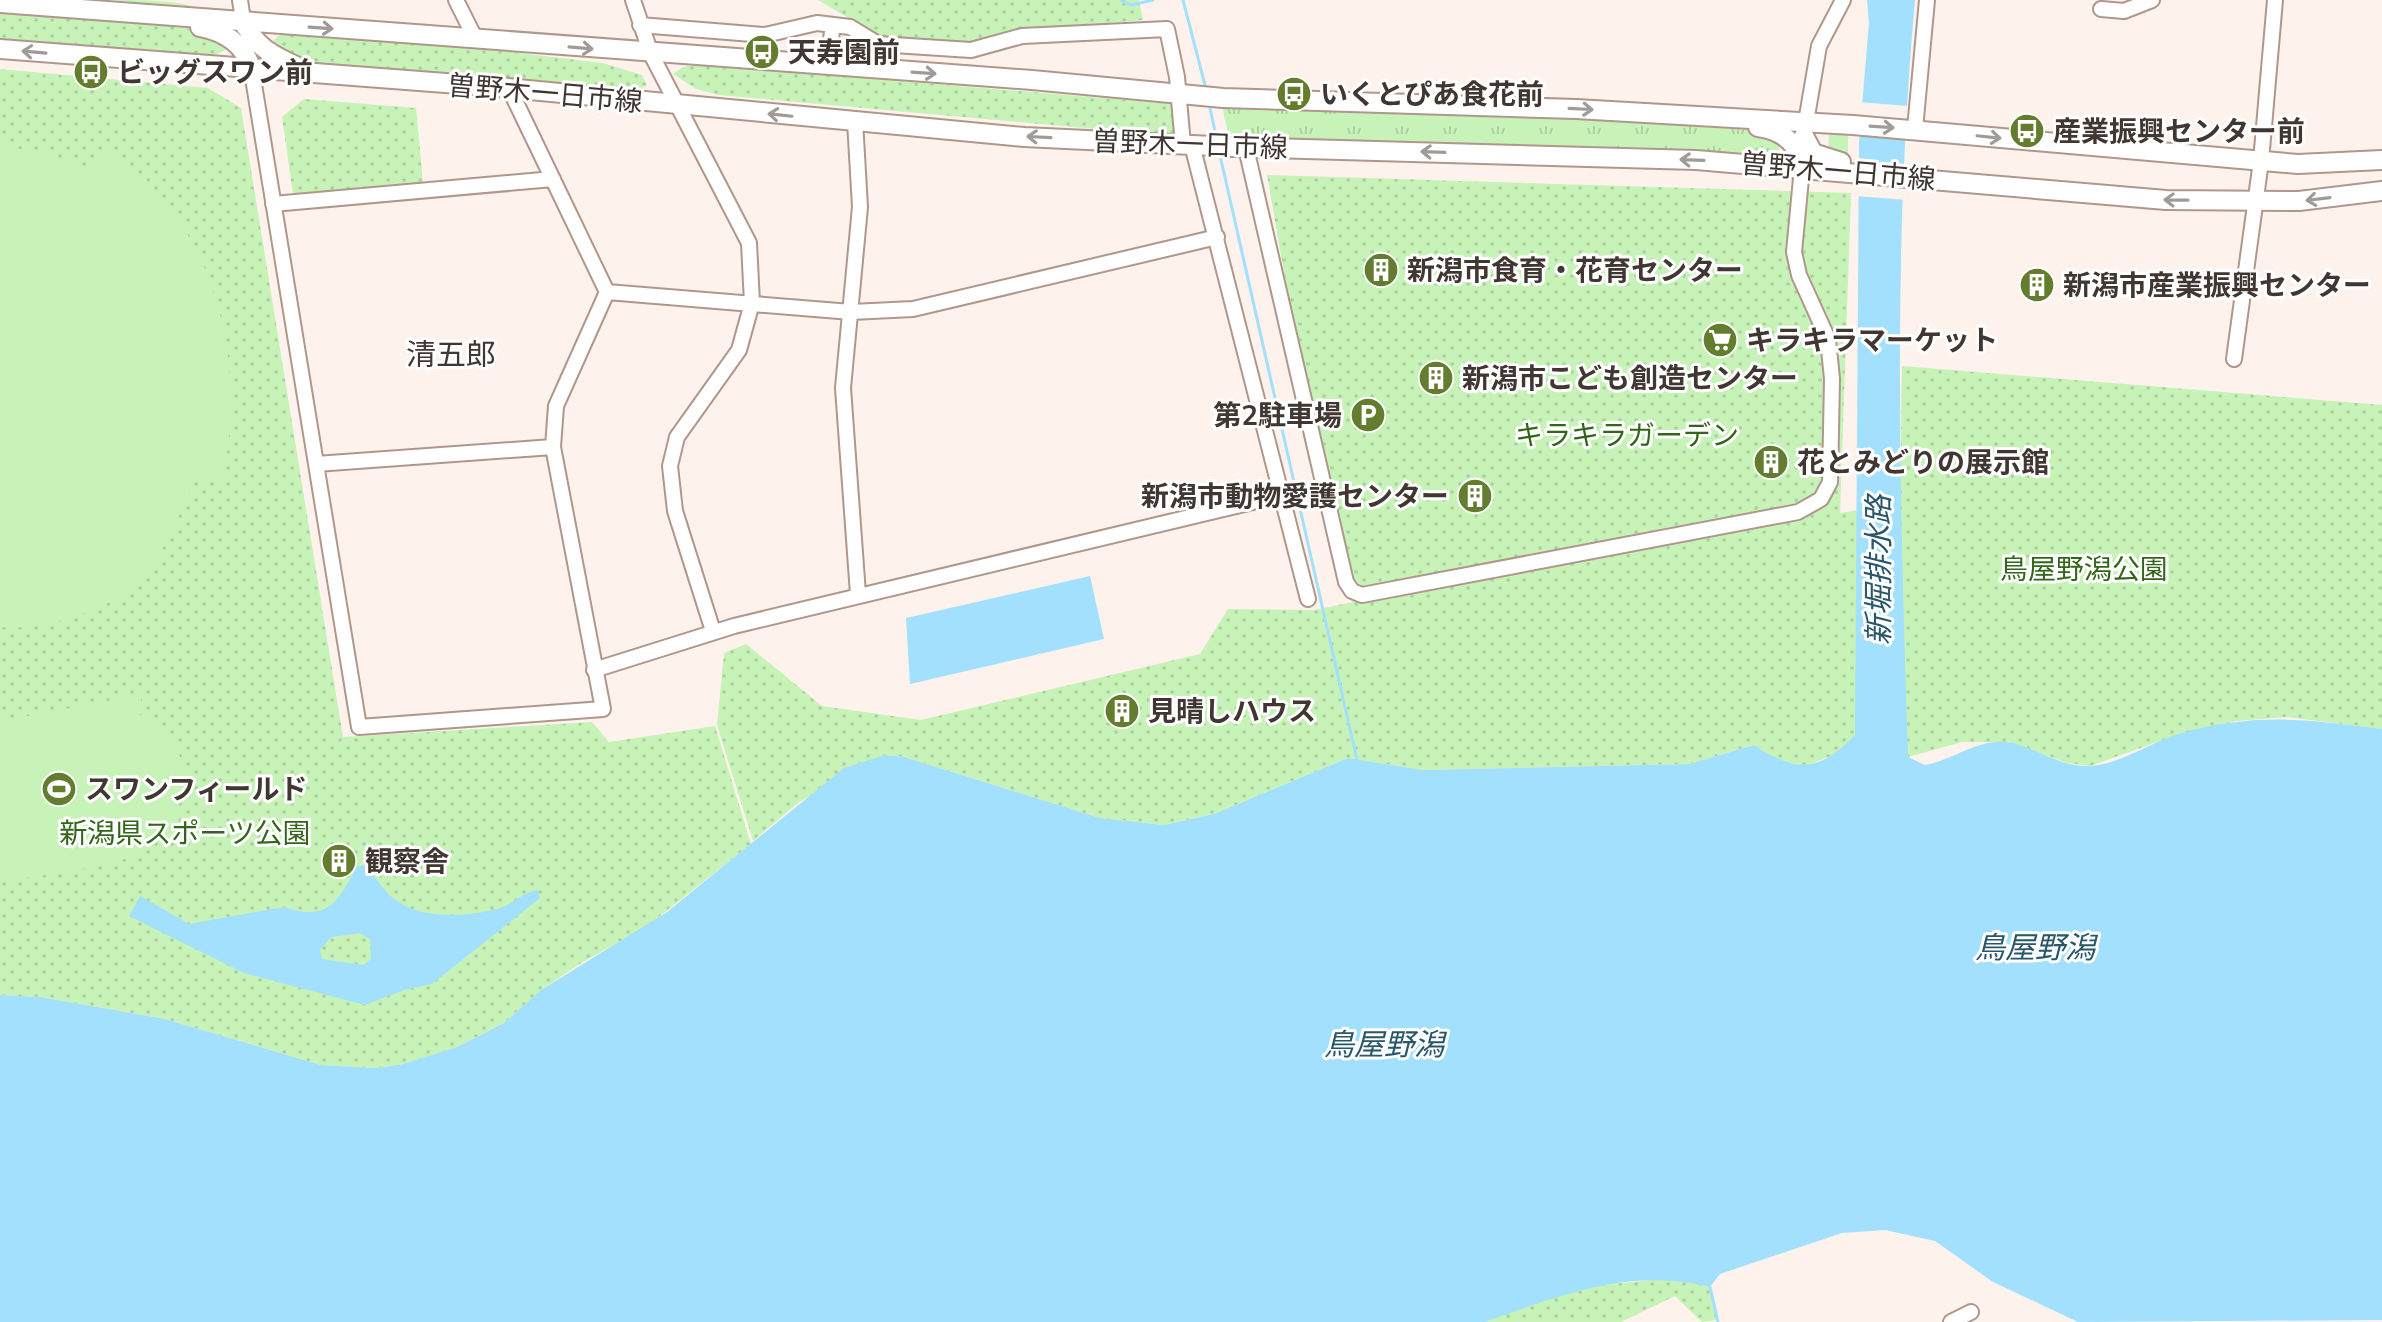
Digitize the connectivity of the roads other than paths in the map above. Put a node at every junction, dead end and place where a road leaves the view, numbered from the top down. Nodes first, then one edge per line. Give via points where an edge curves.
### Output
1 (240, 0) edge
2 (456, 0) edge
3 (633, 0) edge
4 (1843, 0) edge
5 (1927, 0) edge
6 (2152, 0) edge
7 (2275, 0) edge
8 (0, 3) edge
9 (2101, 9) dead end
10 (176, 16) junction
11 (244, 22) junction
12 (640, 25) junction
13 (833, 25) junction
14 (475, 38) junction
15 (0, 49) edge
16 (651, 54) junction
17 (827, 66) junction
18 (251, 69) junction
19 (312, 74) junction
20 (509, 88) junction
21 (1184, 96) junction
22 (676, 104) junction
23 (855, 121) junction
24 (1913, 129) junction
25 (1803, 143) junction
26 (1192, 145) junction
27 (1240, 148) junction
28 (2382, 160) edge
29 (2261, 161) junction
30 (553, 179) junction
31 (2382, 191) edge
32 (2254, 201) junction
33 (273, 204) junction
34 (1217, 237) junction
35 (607, 292) junction
36 (752, 303) junction
37 (851, 312) junction
38 (2234, 359) dead end
39 (553, 447) junction
40 (316, 464) junction
41 (1282, 495) junction
42 (858, 594) junction
43 (1308, 599) dead end
44 (713, 631) junction
45 (594, 670) junction
46 (1951, 1322) edge
47 (1966, 1322) edge

1 - 11 street
2 - 14 street
3 - 12 street
4 - 25 street via 1819,46
5 - 24 street
6 - 9 street via 2124,11
7 - 29 street
8 - 10 main road, 曽野木一日市線
10 - 11 main road, 曽野木一日市線
10 - 18 main road via 230,38
11 -> 14 main road, 曽野木一日市線
11 - 18 street
11 - 19 main road via 273,57
12 - 13 street via 765,35 817,23
12 - 16 street
13 - 17 street
13 - 21 street via 850,27 878,44 971,50 1022,36 1167,29
14 -> 16 main road, 曽野木一日市線
18 -> 15 main road, 曽野木一日市線
16 - 17 main road, 曽野木一日市線
16 - 22 street
17 -> 21 main road, 曽野木一日市線
18 - 19 main road, 曽野木一日市線
18 - 33 street
19 - 20 main road, 曽野木一日市線
20 - 22 main road, 曽野木一日市線
20 - 30 street
21 -> 25 main road, 曽野木一日市線 via 1700,115
21 - 26 street
23 -> 22 main road, 曽野木一日市線
22 - 36 street via 749,243
26 -> 23 main road, 曽野木一日市線
23 - 37 street via 860,207
25 -> 24 main road, 曽野木一日市線 via 1845,124
24 -> 29 main road, 曽野木一日市線
25 -> 27 main road, 曽野木一日市線 via 1749,163
25 - 27 street via 1794,252 1831,354 1830,482 1821,499 1798,512 1362,595 1346,582
32 -> 25 main road, 曽野木一日市線 via 2166,200 1905,175 1854,167
26 - 27 main road, 曽野木一日市線
26 - 34 street
28 - 29 main road, 曽野木一日市線
29 - 32 street
30 - 33 street
30 - 35 street
31 -> 32 main road, 曽野木一日市線
32 - 38 street
33 - 40 street
34 - 37 street via 913,309
34 - 41 street
35 - 36 street
35 - 39 street via 556,406
36 - 37 street
36 - 44 street via 739,350 677,437 670,466 675,511
37 - 42 street via 843,388
39 - 40 street
39 - 45 street
40 - 45 street via 359,727 603,709
41 - 42 street
41 - 43 street
42 - 44 street
44 - 45 street
46 - 47 street via 1971,1312

